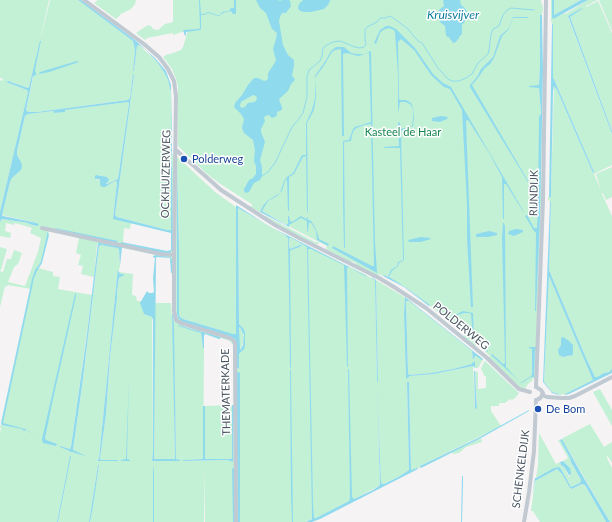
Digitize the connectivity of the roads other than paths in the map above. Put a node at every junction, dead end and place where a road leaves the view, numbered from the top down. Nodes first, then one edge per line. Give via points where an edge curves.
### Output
1 (84, 0) edge
2 (546, 0) edge
3 (176, 150) junction
4 (42, 228) dead end
5 (174, 255) junction
6 (612, 377) edge
7 (536, 387) junction
8 (542, 395) junction
9 (532, 396) junction
10 (236, 522) edge
11 (524, 522) edge

1 - 3 street, OCKHUIZERWEG via 144,43 168,69 174,81 176,96
2 - 7 street, RIJNDIJK via 543,200
3 - 5 street, OCKHUIZERWEG
3 - 9 street, POLDERWEG via 221,190 275,225 379,278 426,308 486,357 519,389
4 - 5 street
5 - 10 street, THEMATERKADE via 176,320 181,324 233,340 235,344
6 - 8 street via 569,398
7 - 8 street via 541,390
7 - 9 street via 531,389
8 - 9 street via 539,399
9 - 11 street, SCHENKELDIJK via 536,418

